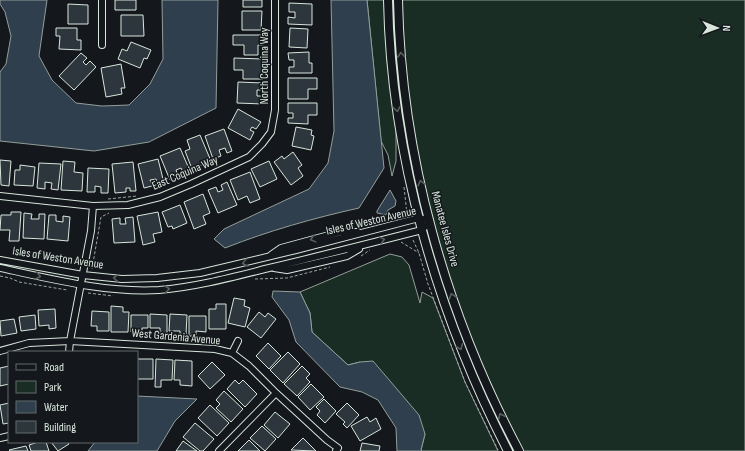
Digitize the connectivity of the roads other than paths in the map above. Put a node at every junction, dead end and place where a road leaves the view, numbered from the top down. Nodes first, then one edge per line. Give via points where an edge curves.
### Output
1 (102, 0) edge
2 (275, 0) edge
3 (388, 0) edge
4 (398, 0) edge
5 (102, 45) dead end
6 (271, 132) joint
7 (0, 196) edge
8 (93, 206) junction
9 (420, 218) junction
10 (430, 221) junction
11 (422, 230) junction
12 (365, 232) junction
13 (342, 238) junction
14 (367, 244) junction
15 (296, 250) junction
16 (345, 251) junction
17 (267, 257) junction
18 (0, 260) edge
19 (300, 264) junction
20 (0, 268) edge
21 (82, 275) junction
22 (81, 285) junction
23 (70, 341) junction
24 (238, 341) dead end
25 (0, 351) edge
26 (69, 351) edge
27 (232, 353) junction
28 (276, 393) junction
29 (337, 450) edge
30 (219, 451) edge
31 (508, 451) edge
32 (519, 451) edge

1 - 5 street
2 - 6 street, North Coquina Way via 275,110
3 -> 9 street, Manatee Isles Drive via 397,106
10 -> 4 street, Manatee Isles Drive via 418,173 406,102
6 - 8 street, East Coquina Way via 249,157 185,187 160,197 128,205
7 - 8 street, East Coquina Way
8 - 21 street
9 - 10 street, Isles of Weston Avenue
9 - 11 street, Manatee Isles Drive
9 - 12 street, Isles of Weston Avenue
10 - 11 street, Isles of Weston Avenue
32 -> 10 street, Manatee Isles Drive via 468,341
14 -> 11 street, Isles of Weston Avenue
11 -> 31 street, Manatee Isles Drive via 434,274 458,342
12 - 13 street, Isles of Weston Avenue
12 -> 17 street via 340,232 281,248
13 - 15 street, Isles of Weston Avenue
13 - 16 street
14 - 16 street, Isles of Weston Avenue
14 - 19 street via 347,256
15 - 17 street, Isles of Weston Avenue
15 - 19 street
16 - 19 street, Isles of Weston Avenue
17 -> 21 street, Isles of Weston Avenue via 200,273 157,278 122,279
18 - 21 street, Isles of Weston Avenue
22 -> 19 street, Isles of Weston Avenue via 158,290 204,284
20 -> 22 street, Isles of Weston Avenue
21 - 22 street
22 - 23 street
23 - 25 street, West Gardenia Avenue via 28,343
23 - 26 street
23 - 27 street, West Gardenia Avenue via 215,349
24 - 27 street
27 - 28 street, West Gardenia Avenue
28 - 29 street, West Gardenia Avenue
28 - 30 street

